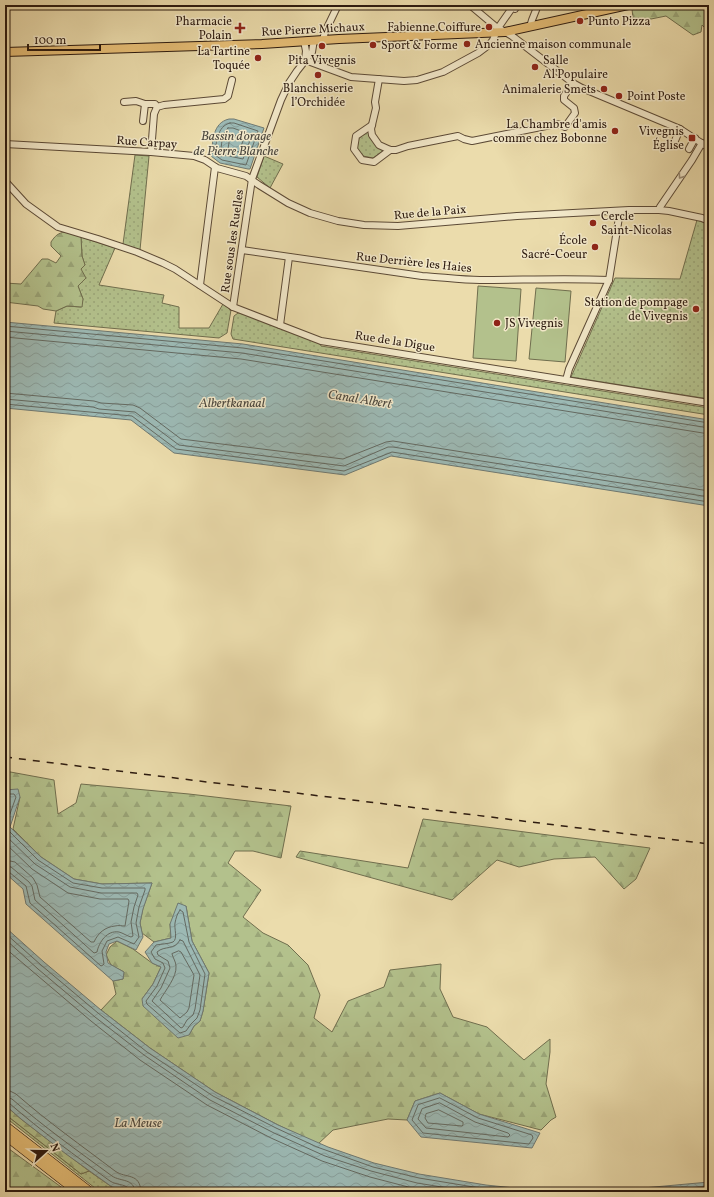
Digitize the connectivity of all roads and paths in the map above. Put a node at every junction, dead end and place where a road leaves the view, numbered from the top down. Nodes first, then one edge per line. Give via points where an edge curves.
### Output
1 (338, 5) edge
2 (470, 5) edge
3 (538, 5) edge
4 (628, 5) edge
5 (515, 9) dead end
6 (530, 27) junction
7 (500, 31) junction
8 (314, 40) junction
9 (323, 40) junction
10 (304, 41) junction
11 (5, 52) edge
12 (305, 60) junction
13 (379, 79) junction
14 (232, 80) dead end
15 (573, 83) junction
16 (124, 102) dead end
17 (145, 104) junction
18 (157, 107) junction
19 (144, 121) dead end
20 (372, 125) junction
21 (680, 129) junction
22 (695, 138) junction
23 (674, 143) dead end
24 (702, 143) junction
25 (5, 144) edge
26 (709, 148) edge
27 (689, 149) dead end
28 (390, 150) junction
29 (151, 152) junction
30 (215, 167) junction
31 (252, 179) junction
32 (5, 181) edge
33 (659, 210) junction
34 (620, 211) junction
35 (709, 221) edge
36 (242, 250) junction
37 (289, 257) junction
38 (609, 280) junction
39 (200, 284) junction
40 (233, 307) junction
41 (280, 325) junction
42 (566, 380) junction
43 (709, 403) edge
44 (5, 1126) edge
45 (5, 1135) edge
46 (78, 1192) edge
47 (90, 1192) edge

1 - 9 street
2 - 7 street
3 - 6 street
4 - 6 main road, Rue Pierre Michaux
5 - 7 street via 512,8
6 - 7 main road, Rue Pierre Michaux
7 - 9 main road, Rue Pierre Michaux
7 - 13 street via 478,54 443,72 411,81
7 - 15 street via 512,36
8 - 9 main road, Rue Pierre Michaux
8 - 10 main road, Rue Pierre Michaux
8 - 12 street, Rue sous les Ruelles via 312,52
10 - 11 main road, Rue Pierre Michaux
10 - 12 street
12 - 13 street via 351,77
12 - 31 street, Rue sous les Ruelles via 281,100
13 - 20 street
14 - 18 street via 228,96 224,99
15 - 21 street
15 - 28 street via 564,100 574,108 575,113 565,127 556,124 472,141 458,136
16 - 17 street via 136,101
17 - 18 street via 155,104
17 - 19 street
18 - 29 street via 154,114
20 - 28 street via 375,141
20 - 28 street via 356,136 354,149 362,160 374,162
21 - 22 street
21 - 23 street
22 - 24 street
22 - 27 street
24 - 26 street
24 -> 33 street
25 - 29 street, Rue Carpay
29 - 30 street, Rue Carpay via 194,156 206,160
30 - 31 street, Rue Carpay
30 - 39 street
31 - 34 street, Rue de la Paix via 288,203 310,213 364,225 398,226 516,216
31 - 36 street, Rue sous les Ruelles
32 - 39 street, Rue de la Digue via 26,204 58,227 137,252 175,269
33 - 34 street, Rue de la Paix
33 - 35 street, Rue de la Paix via 682,213
34 - 38 street
36 - 37 street, Rue Derrière les Haies
36 - 40 street, Rue sous les Ruelles
37 - 38 street, Rue Derrière les Haies via 422,276 478,280
37 - 41 street
38 - 42 street
39 - 40 street, Rue de la Digue
40 - 41 street, Rue de la Digue
41 - 42 street, Rue de la Digue via 321,341
42 - 43 street, Rue de la Digue
44 - 47 highway
45 - 46 highway

